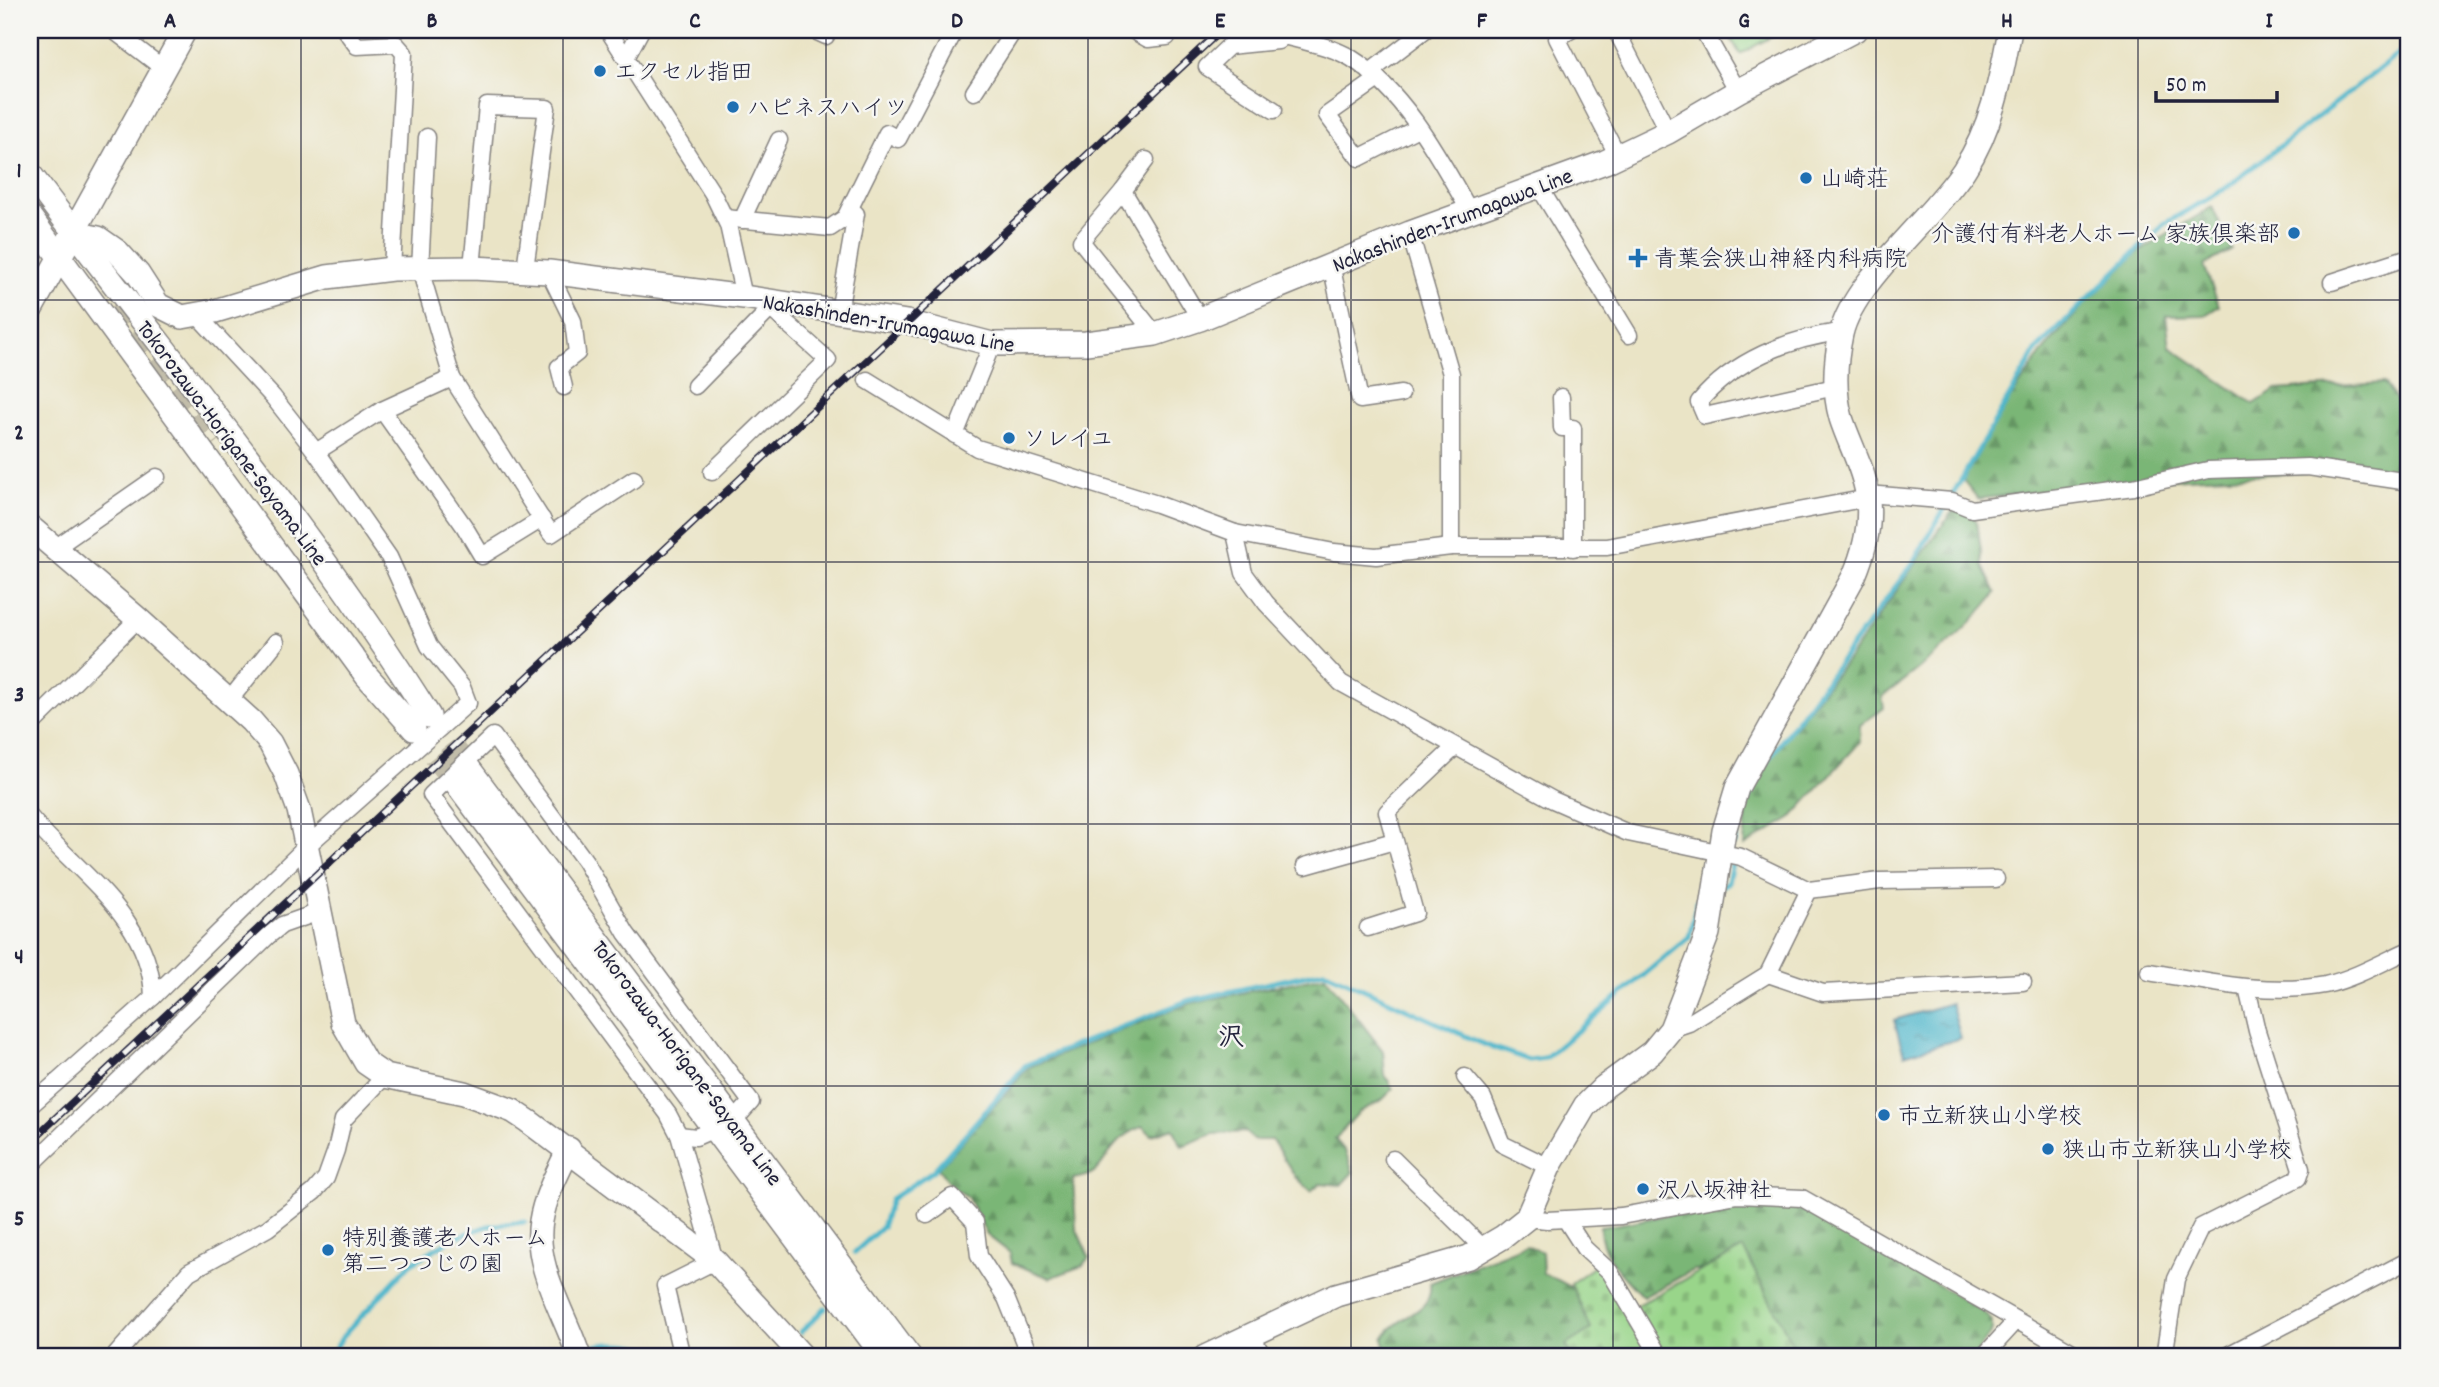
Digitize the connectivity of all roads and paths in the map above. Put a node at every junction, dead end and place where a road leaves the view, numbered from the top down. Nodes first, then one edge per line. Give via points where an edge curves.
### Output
1 (113, 30) edge
2 (185, 30) edge
3 (345, 30) edge
4 (608, 30) edge
5 (641, 30) edge
6 (956, 30) edge
7 (1014, 30) edge
8 (1132, 30) edge
9 (1170, 30) edge
10 (1425, 30) edge
11 (1571, 30) edge
12 (1616, 30) edge
13 (1703, 30) edge
14 (1855, 30) edge
15 (2010, 30) edge
16 (1288, 33) edge
17 (627, 56) junction
18 (164, 69) junction
19 (1374, 75) junction
20 (1738, 90) junction
21 (974, 92) dead end
22 (1274, 110) dead end
23 (1418, 128) junction
24 (1668, 132) junction
25 (428, 137) dead end
26 (779, 140) dead end
27 (1618, 156) junction
28 (1146, 160) dead end
29 (30, 174) edge
30 (1538, 185) junction
31 (1123, 191) junction
32 (850, 209) junction
33 (1469, 210) junction
34 (30, 217) edge
35 (725, 218) junction
36 (743, 220) junction
37 (74, 233) junction
38 (1410, 233) junction
39 (2409, 257) edge
40 (61, 258) junction
41 (1331, 264) junction
42 (472, 268) junction
43 (392, 269) junction
44 (421, 269) junction
45 (525, 269) junction
46 (549, 272) junction
47 (2332, 282) dead end
48 (744, 298) junction
49 (774, 306) junction
50 (30, 311) edge
51 (839, 312) junction
52 (196, 316) junction
53 (1200, 319) junction
54 (1842, 332) junction
55 (1155, 334) junction
56 (1629, 335) dead end
57 (992, 344) junction
58 (165, 351) junction
59 (452, 378) junction
60 (867, 380) dead end
61 (695, 386) dead end
62 (564, 387) dead end
63 (1835, 387) junction
64 (1401, 394) dead end
65 (1561, 397) dead end
66 (382, 410) junction
67 (955, 435) junction
68 (215, 443) tunnel mouth
69 (316, 452) junction
70 (712, 472) dead end
71 (157, 477) dead end
72 (634, 479) dead end
73 (2409, 482) edge
74 (1868, 496) junction
75 (541, 519) junction
76 (1235, 533) junction
77 (38, 537) edge
78 (1451, 547) junction
79 (1573, 548) junction
80 (138, 619) junction
81 (276, 642) dead end
82 (229, 702) junction
83 (421, 723) junction
84 (30, 726) edge
85 (1455, 747) junction
86 (462, 775) tunnel mouth
87 (30, 817) edge
88 (1395, 842) junction
89 (307, 846) junction
90 (1720, 851) junction
91 (1305, 866) dead end
92 (1996, 879) dead end
93 (1809, 890) junction
94 (319, 912) junction
95 (1368, 928) dead end
96 (2409, 950) edge
97 (2149, 972) dead end
98 (1768, 974) junction
99 (2023, 982) dead end
100 (2247, 988) junction
101 (153, 997) junction
102 (1671, 1029) junction
103 (385, 1076) junction
104 (1465, 1077) dead end
105 (30, 1107) edge
106 (722, 1126) junction
107 (678, 1136) junction
108 (569, 1149) junction
109 (1392, 1159) dead end
110 (30, 1166) edge
111 (1549, 1167) junction
112 (927, 1215) dead end
113 (1527, 1218) junction
114 (1566, 1220) junction
115 (1484, 1249) junction
116 (2409, 1260) edge
117 (715, 1261) junction
118 (2016, 1321) junction
119 (1251, 1334) junction
120 (114, 1357) edge
121 (579, 1357) edge
122 (682, 1357) edge
123 (803, 1357) edge
124 (884, 1357) edge
125 (910, 1357) edge
126 (1030, 1357) edge
127 (1205, 1357) edge
128 (1263, 1357) edge
129 (1660, 1357) edge
130 (1983, 1357) edge
131 (2081, 1357) edge
132 (2164, 1357) edge
133 (2224, 1357) edge

1 - 18 street
2 - 18 main road
3 - 43 street via 357,46 397,44 404,53
4 - 17 street
5 - 17 street
6 - 32 street via 898,138 887,133
7 - 21 street
8 - 9 street via 1147,38 1167,37
10 - 19 street
11 - 27 street via 1557,38
12 - 24 street
13 - 20 street
14 - 20 main road, Nakashinden-Irumagawa Line
15 - 54 main road via 1993,106 1975,153 1951,188 1862,290
16 - 19 street via 1349,57
16 - 22 street via 1278,41 1229,46 1207,67
17 - 35 street
18 - 37 main road
19 - 23 street
19 - 23 street via 1327,115 1359,158
20 - 24 main road, Nakashinden-Irumagawa Line
23 - 33 street
24 - 27 main road, Nakashinden-Irumagawa Line
25 - 44 street
26 - 36 street
27 - 30 main road, Nakashinden-Irumagawa Line
28 - 31 street
29 - 37 main road, Tokorozawa-Horigane-Sayama Line
30 - 33 main road, Nakashinden-Irumagawa Line
30 - 56 street
31 - 53 street
31 - 55 street via 1082,241
32 - 36 street via 830,228
32 - 51 street via 856,214
33 - 38 main road, Nakashinden-Irumagawa Line
34 - 40 main road, Tokorozawa-Horigane-Sayama Line
35 - 36 street
35 - 48 street
37 - 40 main road
37 - 52 main road via 98,238 118,252 164,311
37 - 58 main road, Tokorozawa-Horigane-Sayama Line
38 - 41 main road, Nakashinden-Irumagawa Line
38 - 78 street via 1451,374
39 - 47 street
40 - 50 main road
40 - 83 main road, Tokorozawa-Horigane-Sayama Line via 357,664
41 - 53 main road, Nakashinden-Irumagawa Line
41 - 64 street via 1360,400
42 - 44 main road, Nakashinden-Irumagawa Line
42 - 45 main road, Nakashinden-Irumagawa Line
42 - 45 street via 487,106 547,108
43 - 44 main road, Nakashinden-Irumagawa Line
43 - 52 main road, Nakashinden-Irumagawa Line via 327,277
44 - 59 street
45 - 46 main road, Nakashinden-Irumagawa Line
46 - 48 main road, Nakashinden-Irumagawa Line
46 - 62 street via 573,321 577,353 559,367
48 - 49 main road, Nakashinden-Irumagawa Line
49 - 51 main road, Nakashinden-Irumagawa Line
49 - 61 street
49 - 70 street via 828,360
51 - 57 main road, Nakashinden-Irumagawa Line via 907,322
52 - 58 main road via 170,334
52 - 69 street via 273,397
53 - 55 main road, Nakashinden-Irumagawa Line
54 - 63 main road
54 - 63 street via 1787,344 1745,362 1712,386 1699,402 1705,416
55 - 57 main road, Nakashinden-Irumagawa Line via 1086,343
57 - 67 street
58 - 83 main road, Tokorozawa-Horigane-Sayama Line via 389,652
59 - 66 street
59 - 75 street
60 - 67 street
63 - 74 main road
65 - 79 street via 1562,429 1573,429
66 - 69 street
66 - 75 street via 482,556
67 - 76 street via 977,448 1157,503
68 - 83 main road via 380,660
69 - 89 street via 389,557 429,646 462,687 468,703
71 - 77 street
72 - 75 street via 551,534
73 - 74 street via 2308,467 2208,470 2133,487 1972,509 1952,501
74 - 79 street via 1640,544
74 - 90 main road via 1866,540 1854,576 1737,788
76 - 78 street via 1376,556
76 - 85 street via 1244,573 1341,683
77 - 80 main road
78 - 79 street
80 - 82 main road
80 - 84 street
81 - 82 street
82 - 89 main road via 270,743 290,786
85 - 88 street via 1387,812
85 - 90 street via 1553,800 1628,833
86 - 106 main road, Tokorozawa-Horigane-Sayama Line
87 - 101 street via 119,908 146,957
88 - 91 street
88 - 95 street via 1415,913
89 - 94 main road
89 - 101 street
90 - 93 street
90 - 102 main road via 1708,933
92 - 93 street via 1880,881
93 - 98 street
94 - 103 main road via 343,1023 366,1063
94 - 110 street via 282,925 268,936
96 - 100 street via 2328,985
97 - 100 street
98 - 99 street via 1823,993
98 - 102 street via 1689,1023
100 - 132 street via 2301,1169 2298,1178 2201,1227 2176,1279
101 - 105 street
102 - 111 main road via 1652,1052 1594,1096
103 - 108 main road via 464,1093 513,1111
103 - 120 street via 343,1120 329,1168 314,1192 268,1228 190,1272
104 - 111 street via 1483,1098 1502,1143
106 - 107 street via 696,1137
106 - 107 street via 751,1102 625,933 584,860 493,736 431,795 668,1114
106 - 124 main road, Tokorozawa-Horigane-Sayama Line
106 - 125 main road, Tokorozawa-Horigane-Sayama Line
107 - 117 street
108 - 117 main road
108 - 121 main road via 544,1209 540,1235 546,1268
109 - 115 street
111 - 113 main road
112 - 126 street via 952,1197 975,1222 979,1256 1006,1298
113 - 114 street
113 - 115 main road
114 - 118 street via 1621,1216 1737,1195 1802,1198
114 - 129 street via 1584,1248 1610,1272
115 - 119 main road via 1336,1295
116 - 133 street
117 - 122 street via 666,1286
117 - 123 main road
118 - 130 street
118 - 131 street
119 - 127 main road
119 - 128 street

